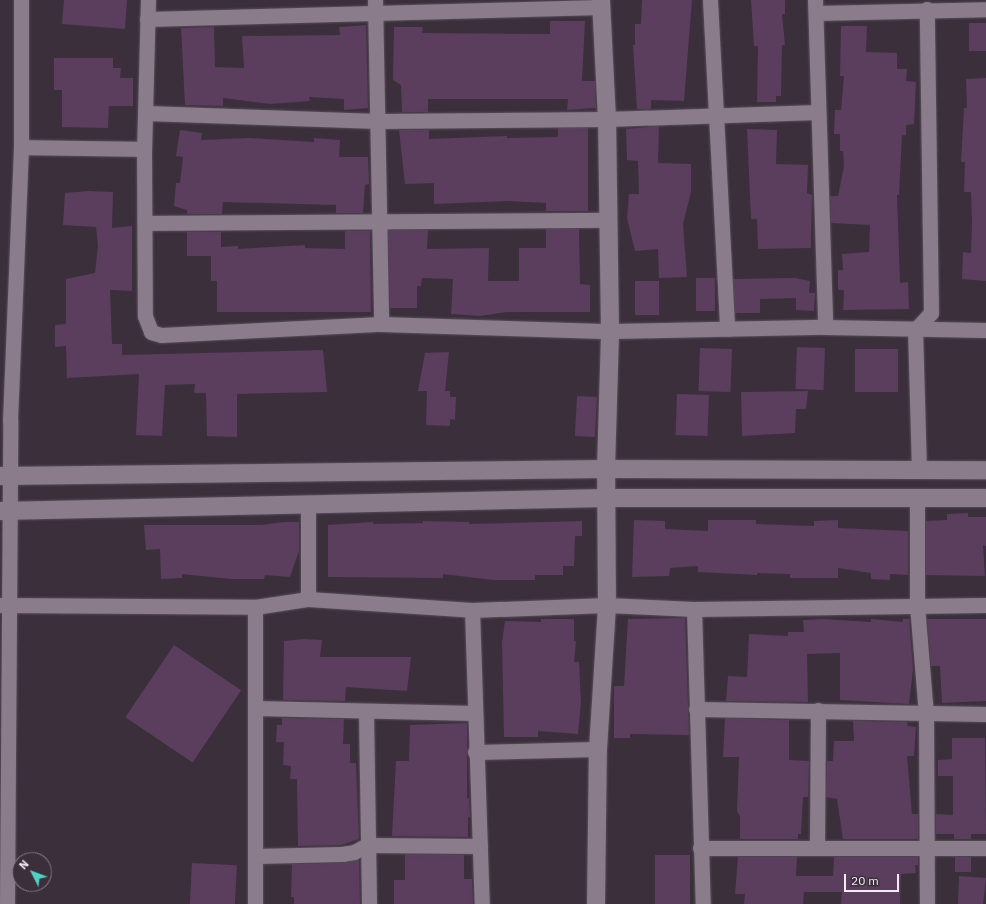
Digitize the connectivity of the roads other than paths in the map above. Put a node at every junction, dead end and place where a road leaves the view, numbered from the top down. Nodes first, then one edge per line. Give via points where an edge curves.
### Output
1 (22, 0) edge
2 (148, 0) edge
3 (710, 0) edge
4 (601, 3) edge
5 (816, 6) edge
6 (374, 7) edge
7 (927, 9) junction
8 (986, 9) edge
9 (147, 19) junction
10 (818, 112) junction
11 (146, 113) junction
12 (715, 116) junction
13 (607, 119) junction
14 (378, 121) junction
15 (21, 147) junction
16 (144, 148) junction
17 (609, 220) junction
18 (380, 221) junction
19 (145, 223) junction
20 (381, 324) junction
21 (825, 327) junction
22 (727, 329) junction
23 (915, 330) junction
24 (986, 330) edge
25 (610, 331) junction
26 (606, 469) junction
27 (986, 470) edge
28 (919, 471) junction
29 (5, 476) edge
30 (606, 498) junction
31 (917, 498) junction
32 (986, 498) edge
33 (308, 505) junction
34 (5, 511) edge
35 (308, 599) junction
36 (5, 605) edge
37 (607, 605) junction
38 (917, 605) junction
39 (986, 605) edge
40 (255, 607) junction
41 (694, 609) junction
42 (472, 610) junction
43 (255, 708) junction
44 (696, 709) junction
45 (818, 710) junction
46 (366, 712) junction
47 (475, 714) junction
48 (926, 714) junction
49 (986, 714) edge
50 (598, 749) junction
51 (475, 752) junction
52 (367, 845) junction
53 (480, 846) junction
54 (927, 847) junction
55 (700, 848) junction
56 (817, 848) junction
57 (986, 848) edge
58 (4, 852) edge
59 (255, 856) junction
60 (7, 904) edge
61 (255, 904) edge
62 (369, 904) edge
63 (482, 904) edge
64 (596, 904) edge
65 (703, 904) edge
66 (927, 904) edge

1 - 15 street
2 - 9 street
3 - 12 street
4 - 6 street
4 - 13 street
5 - 7 street
5 - 10 street
6 - 9 street
6 - 14 street
7 - 8 street
7 - 23 street via 931,313
9 - 11 street
10 - 12 street
10 - 21 street
11 - 14 street
11 - 16 street
12 - 13 street
12 - 22 street
13 - 14 street
13 - 17 street
14 - 18 street
15 - 16 street
15 - 29 street via 10,421
16 - 19 street
17 - 18 street
17 - 25 street
18 - 19 street
18 - 20 street
19 - 20 street via 145,316 151,332 161,335
20 - 25 street
21 - 22 street
21 - 23 street
22 - 25 street
23 - 24 street
23 - 28 street
25 - 26 street
26 - 28 street
26 - 29 street
26 - 30 street
27 - 28 street
29 - 34 street
30 - 31 street
30 - 33 street
30 - 37 street
31 - 32 street
31 - 38 street
33 - 34 street
33 - 35 street
34 - 36 street
35 - 40 street
35 - 42 street
36 - 40 street
36 - 58 street
37 - 41 street
37 - 42 street
37 - 50 street
38 - 39 street
38 - 41 street
38 - 48 street
40 - 43 street
41 - 44 street
42 - 47 street
43 - 46 street
43 - 59 street
44 - 45 street
44 - 55 street
45 - 48 street
45 - 56 street
46 - 47 street
46 - 52 street
47 - 51 street
48 - 49 street
48 - 54 street
50 - 51 street
50 - 64 street
51 - 53 street
52 - 53 street
52 - 59 street via 354,852 342,854
52 - 62 street
53 - 63 street
54 - 56 street
54 - 57 street
54 - 66 street
55 - 56 street
55 - 65 street
58 - 60 street
59 - 61 street

